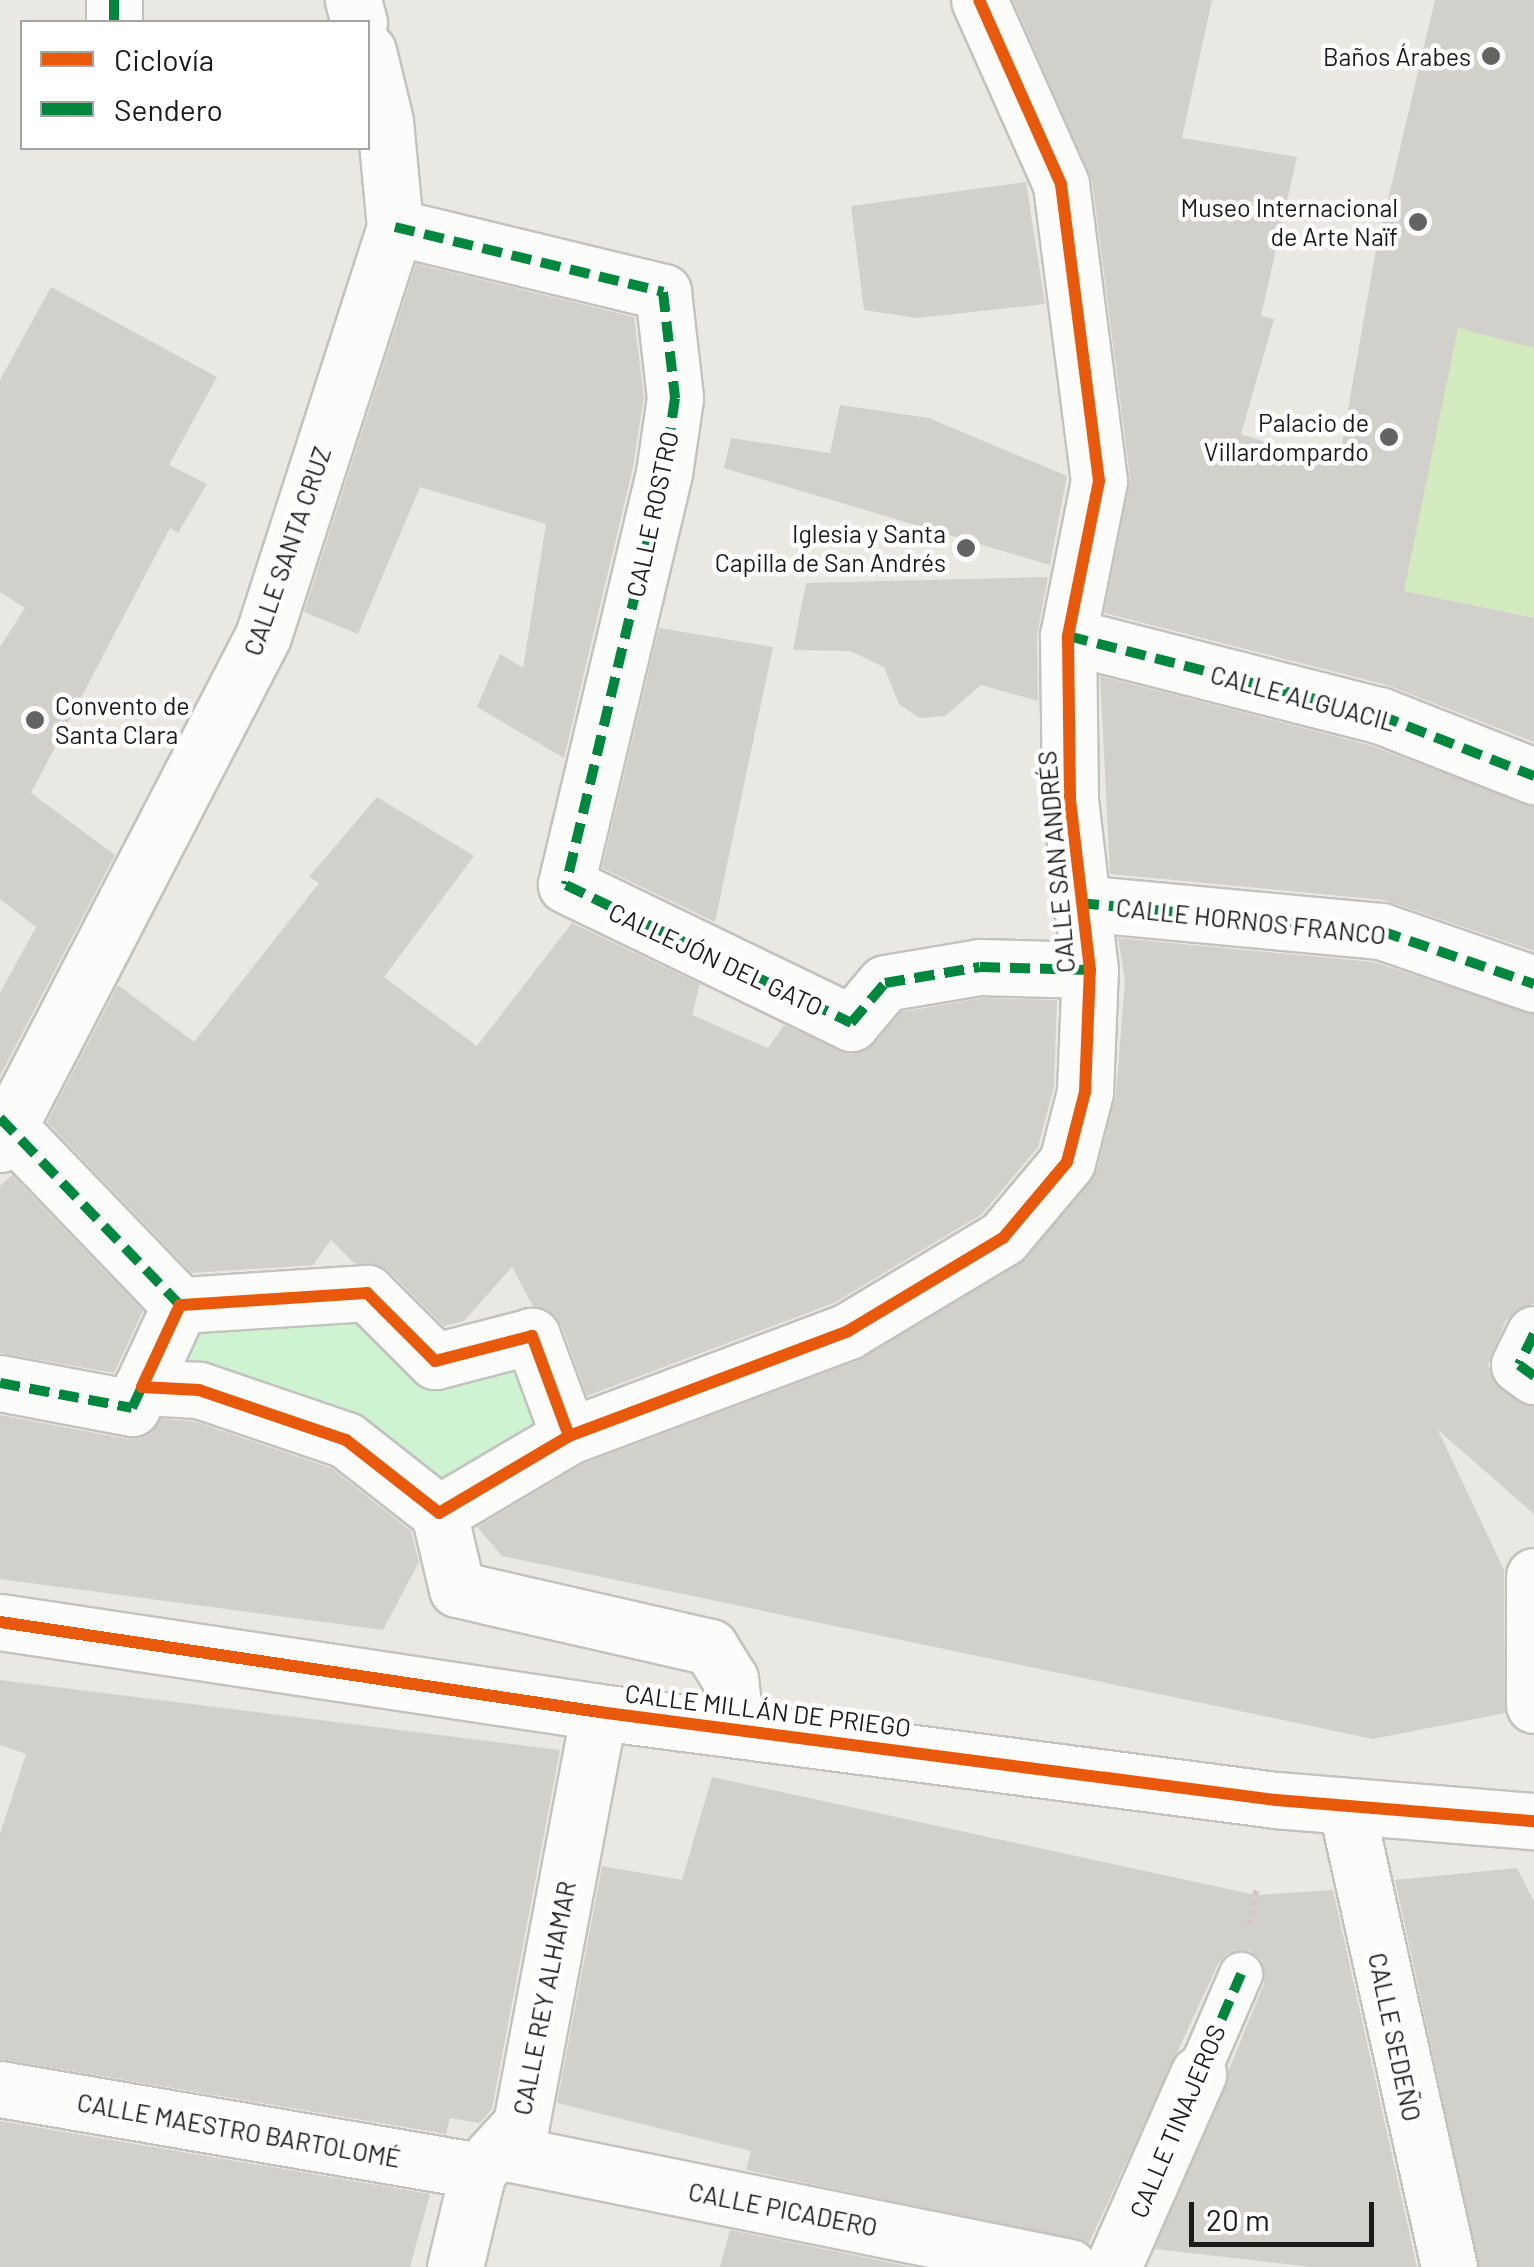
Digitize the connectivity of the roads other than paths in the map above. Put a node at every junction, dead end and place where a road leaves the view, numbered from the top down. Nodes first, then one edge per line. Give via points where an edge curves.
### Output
1 (979, 0) edge
2 (370, 59) edge
3 (394, 227) junction
4 (1068, 636) junction
5 (1534, 776) edge
6 (566, 885) joint
7 (1079, 903) junction
8 (1090, 970) junction
9 (1534, 984) edge
10 (2, 1129) edge
11 (180, 1305) junction
12 (1534, 1334) edge
13 (1534, 1376) edge
14 (0, 1383) edge
15 (142, 1388) junction
16 (569, 1436) junction
17 (438, 1513) junction
18 (1534, 1576) edge
19 (0, 1622) edge
20 (1534, 1705) edge
21 (599, 1712) junction
22 (736, 1729) junction
23 (1346, 1806) junction
24 (1534, 1821) edge
25 (1240, 1974) dead end
26 (1198, 2074) joint
27 (0, 2088) edge
28 (488, 2161) junction
29 (455, 2267) edge
30 (1069, 2267) edge
31 (1114, 2267) edge
32 (1449, 2267) edge

1 - 4 street, CALLE SAN ANDRÉS via 1061,184 1086,350 1099,481
2 - 3 street, CALLE SANTA CRUZ via 385,122
3 - 6 street, CALLE ROSTRO via 662,292 675,398 664,472
3 - 10 street, CALLE SANTA CRUZ via 263,636 142,880
4 - 5 street, CALLE ALGUACIL via 1379,715
4 - 7 street, CALLE SAN ANDRÉS
6 - 8 street, CALLEJÓN DEL GATO via 851,1023 884,983 980,968
7 - 8 street, CALLE SAN ANDRÉS
7 - 9 street, CALLE HORNOS FRANCO via 1381,931
8 - 16 street, CALLE SAN ANDRÉS via 1084,1092 1067,1162 1004,1238 848,1331
10 - 11 street
11 - 15 street
11 - 16 street via 367,1294 436,1361 532,1336
12 - 13 street via 1519,1365
14 - 15 street via 132,1408
15 - 17 street via 199,1390 346,1440
16 - 17 street, CALLE SAN ANDRÉS
17 - 22 street via 457,1590 710,1647 730,1679
18 - 20 street
19 - 21 street, CALLE MILLÁN DE PRIEGO
21 - 22 street, CALLE MILLÁN DE PRIEGO
21 - 28 street, CALLE REY ALHAMAR via 521,2124
22 - 23 street, CALLE MILLÁN DE PRIEGO
23 - 24 street, CALLE MILLÁN DE PRIEGO
23 - 32 street, CALLE SEDEÑO
25 - 26 street, CALLE TINAJEROS
26 - 31 street, CALLE TINAJEROS
27 - 28 street, CALLE MAESTRO BARTOLOMÉ
28 - 29 street, CALLE REY ALHAMAR
28 - 30 street, CALLE PICADERO

